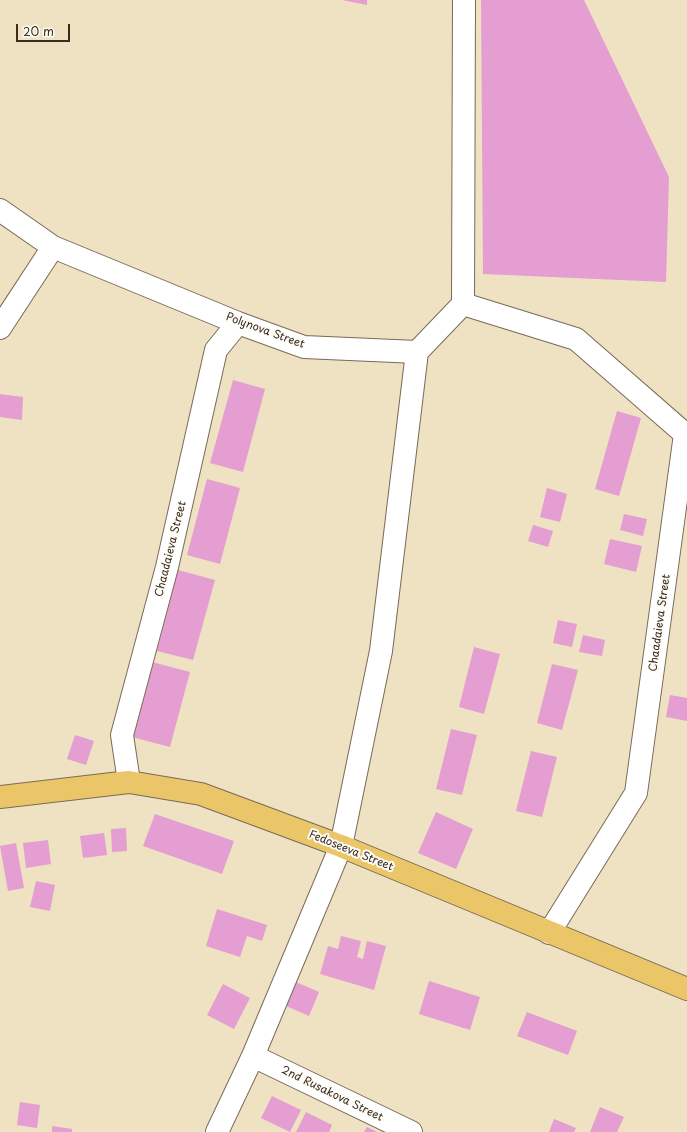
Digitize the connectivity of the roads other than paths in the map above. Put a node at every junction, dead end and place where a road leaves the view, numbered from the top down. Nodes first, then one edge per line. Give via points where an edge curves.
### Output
1 (464, 0) edge
2 (0, 210) edge
3 (53, 247) junction
4 (463, 304) junction
5 (238, 323) junction
6 (0, 328) edge
7 (418, 352) junction
8 (128, 782) junction
9 (0, 797) edge
10 (341, 846) junction
11 (549, 933) junction
12 (687, 989) edge
13 (253, 1056) junction
14 (217, 1132) edge
15 (411, 1132) edge

1 - 4 street
2 - 3 street, Polynova Street
3 - 5 street, Polynova Street
3 - 6 street
4 - 7 street
4 - 11 street, Chaadaieva Street via 576,339 685,434 636,793
5 - 7 street, Polynova Street via 304,347
5 - 8 street, Chaadaieva Street via 216,350 168,567 122,735
7 - 10 street via 381,651
8 - 9 main road, Fedoseeva Street
8 - 10 main road, Fedoseeva Street via 201,794
10 - 11 main road, Fedoseeva Street
10 - 13 street
11 - 12 main road, Fedoseeva Street
13 - 14 street
13 - 15 street, 2nd Rusakova Street

